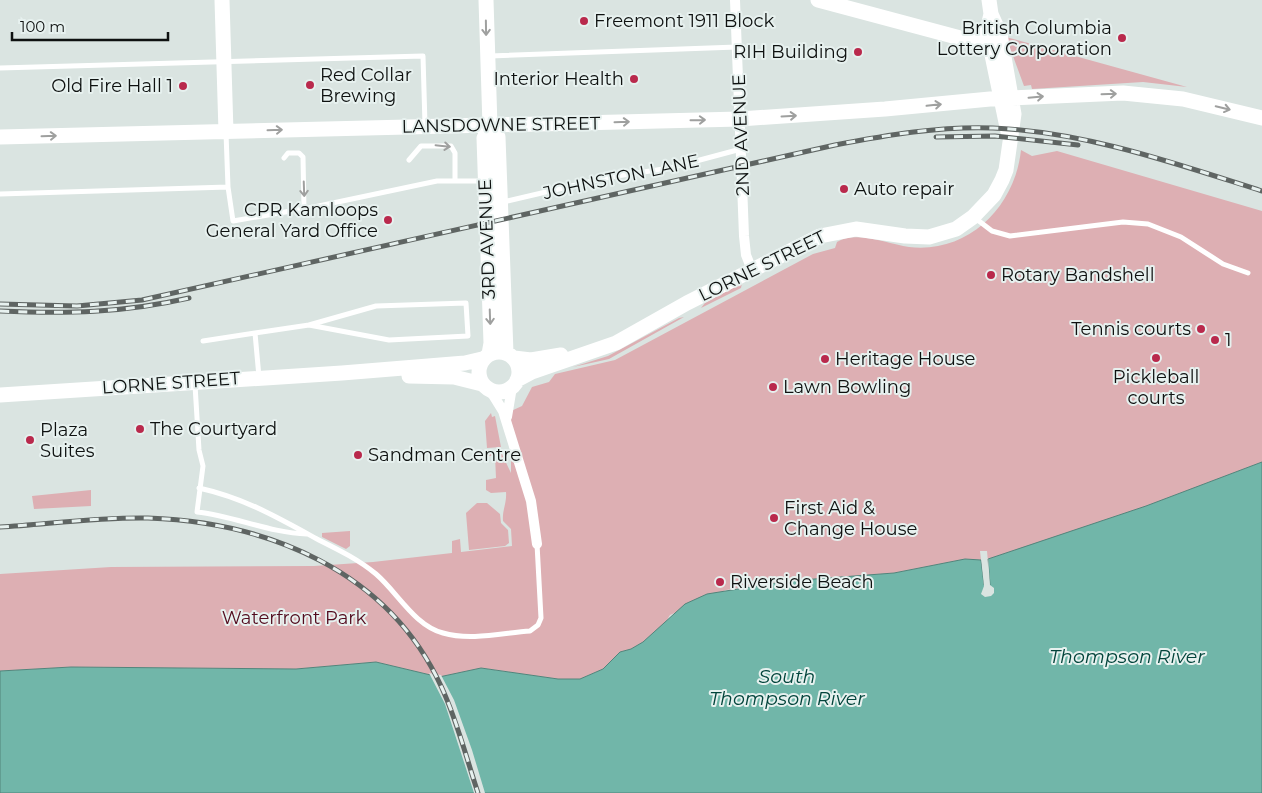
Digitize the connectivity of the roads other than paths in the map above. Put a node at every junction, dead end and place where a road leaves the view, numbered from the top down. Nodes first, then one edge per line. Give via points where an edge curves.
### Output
1 (222, 0) edge
2 (486, 0) edge
3 (735, 0) edge
4 (818, 0) edge
5 (990, 7) edge
6 (990, 47) junction
7 (737, 48) junction
8 (487, 56) junction
9 (224, 62) junction
10 (0, 68) edge
11 (1007, 79) junction
12 (1006, 99) junction
13 (1262, 118) edge
14 (740, 119) junction
15 (490, 126) junction
16 (426, 127) junction
17 (226, 132) junction
18 (0, 138) edge
19 (741, 149) junction
20 (284, 158) dead end
21 (409, 160) dead end
22 (455, 180) junction
23 (492, 181) junction
24 (228, 187) junction
25 (0, 194) edge
26 (500, 202) junction
27 (304, 209) junction
28 (973, 217) junction
29 (752, 270) junction
30 (1248, 273) dead end
31 (309, 325) junction
32 (255, 333) junction
33 (203, 341) dead end
34 (607, 348) junction
35 (486, 356) junction
36 (510, 356) junction
37 (342, 373) junction
38 (259, 377) junction
39 (195, 382) junction
40 (515, 384) junction
41 (486, 387) junction
42 (0, 395) edge
43 (507, 424) junction
44 (199, 488) junction
45 (310, 535) junction
46 (536, 544) joint

1 - 9 street
2 -> 8 street, 3RD AVENUE
3 - 7 street, 2ND AVENUE
4 - 6 street
5 - 6 street via 987,31
5 - 11 street via 1000,34
6 - 11 street via 998,51
6 - 12 street
7 - 8 lane
7 - 14 street, 2ND AVENUE
8 - 15 street, 3RD AVENUE
9 - 10 lane
9 - 16 lane via 423,56
9 - 17 street
11 - 12 street
12 -> 13 street, LANSDOWNE STREET via 1123,93 1153,95
14 -> 12 street, LANSDOWNE STREET
12 - 28 street, LORNE STREET via 1014,114 1006,170 990,200
15 -> 14 street, LANSDOWNE STREET
14 - 19 street, 2ND AVENUE
15 - 16 street, LANSDOWNE STREET
15 - 23 street, 3RD AVENUE via 484,138
17 -> 16 street, LANSDOWNE STREET
18 -> 17 street, LANSDOWNE STREET
17 - 24 lane
19 - 26 lane, JOHNSTON LANE via 670,168 610,177
19 - 29 street, 2ND AVENUE via 744,247
20 -> 27 lane via 288,153 296,152 302,157
21 -> 22 lane via 421,146 451,146
22 - 23 lane
22 - 27 lane via 406,186
23 - 26 street, 3RD AVENUE
23 -> 35 street, 3RD AVENUE via 491,343
24 - 25 lane
24 - 27 lane via 233,221
26 - 36 street, 3RD AVENUE
28 - 29 street, LORNE STREET via 956,229 929,236 862,229 828,233
28 - 30 lane via 1005,236 1123,222 1148,224 1181,237 1223,264
29 - 34 street, LORNE STREET
31 - 31 lane via 389,340 468,336 466,303 376,306
31 - 32 lane
32 - 33 lane
32 - 38 lane
34 - 36 street, LORNE STREET via 538,359
34 - 40 street, LORNE STREET via 532,372
35 - 36 street via 494,351
35 - 37 street, LORNE STREET
35 - 41 street via 478,374
36 - 40 street via 519,369
37 - 38 street, LORNE STREET
37 - 41 street, LORNE STREET via 454,377
38 - 39 street, LORNE STREET
39 - 42 street, LORNE STREET
39 - 44 lane via 203,466
40 - 41 street via 502,392
40 - 43 street
41 - 43 street via 503,411
43 - 46 street via 531,501
44 - 45 lane via 248,502
44 - 45 lane via 197,512 292,534
45 - 46 lane via 374,573 429,627 455,636 530,631 537,627 541,618

